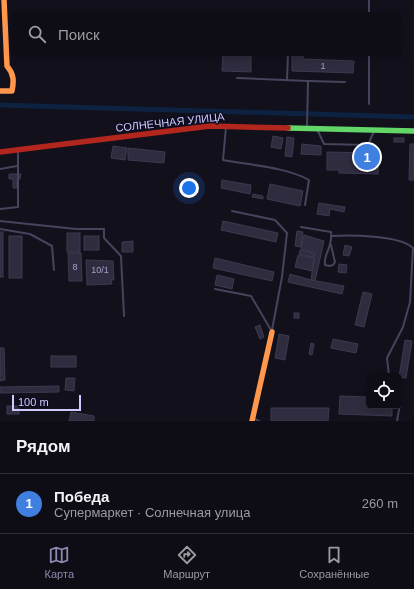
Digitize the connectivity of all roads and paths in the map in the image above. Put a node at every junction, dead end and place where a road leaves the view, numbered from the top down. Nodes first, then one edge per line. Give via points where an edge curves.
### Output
1 (4, 0) edge
2 (369, 0) edge
3 (369, 12) edge
4 (288, 56) edge
5 (369, 56) edge
6 (237, 78) dead end
7 (287, 80) junction
8 (308, 81) junction
9 (345, 82) dead end
10 (0, 91) edge
11 (369, 104) dead end
12 (226, 126) junction
13 (307, 126) junction
14 (317, 128) junction
15 (374, 130) junction
16 (414, 131) edge
17 (18, 149) junction
18 (0, 152) edge
19 (17, 166) junction
20 (0, 169) edge
21 (305, 205) dead end
22 (0, 209) edge
23 (232, 211) dead end
24 (0, 220) edge
25 (301, 227) dead end
26 (0, 229) edge
27 (331, 236) junction
28 (332, 245) junction
29 (54, 270) dead end
30 (215, 288) dead end
31 (124, 316) dead end
32 (272, 332) junction
33 (389, 373) edge
34 (399, 409) edge
35 (252, 419) edge
36 (259, 421) edge
37 (397, 421) edge

1 - 10 main road via 7,66 12,71 14,79 12,91
2 - 3 lane
4 - 7 lane
5 - 11 lane
6 - 7 lane
7 - 8 lane
8 - 9 lane
8 - 13 lane
12 - 13 main road, СОЛНЕЧНАЯ УЛИЦА
12 - 17 main road, СОЛНЕЧНАЯ УЛИЦА
12 - 21 lane via 223,160 269,168 309,180
13 - 14 main road, СОЛНЕЧНАЯ УЛИЦА
14 - 15 main road, СОЛНЕЧНАЯ УЛИЦА
14 - 15 lane via 324,144 368,145
15 - 16 main road, СОЛНЕЧНАЯ УЛИЦА
17 - 18 main road, СОЛНЕЧНАЯ УЛИЦА
17 - 19 lane
19 - 20 lane
19 - 22 lane via 18,207
23 - 32 lane via 275,220 287,233
24 - 31 lane via 76,229 104,229 104,238 122,256
25 - 27 lane via 331,232
26 - 29 lane via 30,234 52,246
27 - 28 lane
27 - 33 lane via 353,235 404,242 413,248 410,302 403,327 387,358
28 - 28 lane via 324,260 329,266 335,262
30 - 32 lane via 251,296
32 - 35 main road
34 - 37 lane
35 - 36 lane

